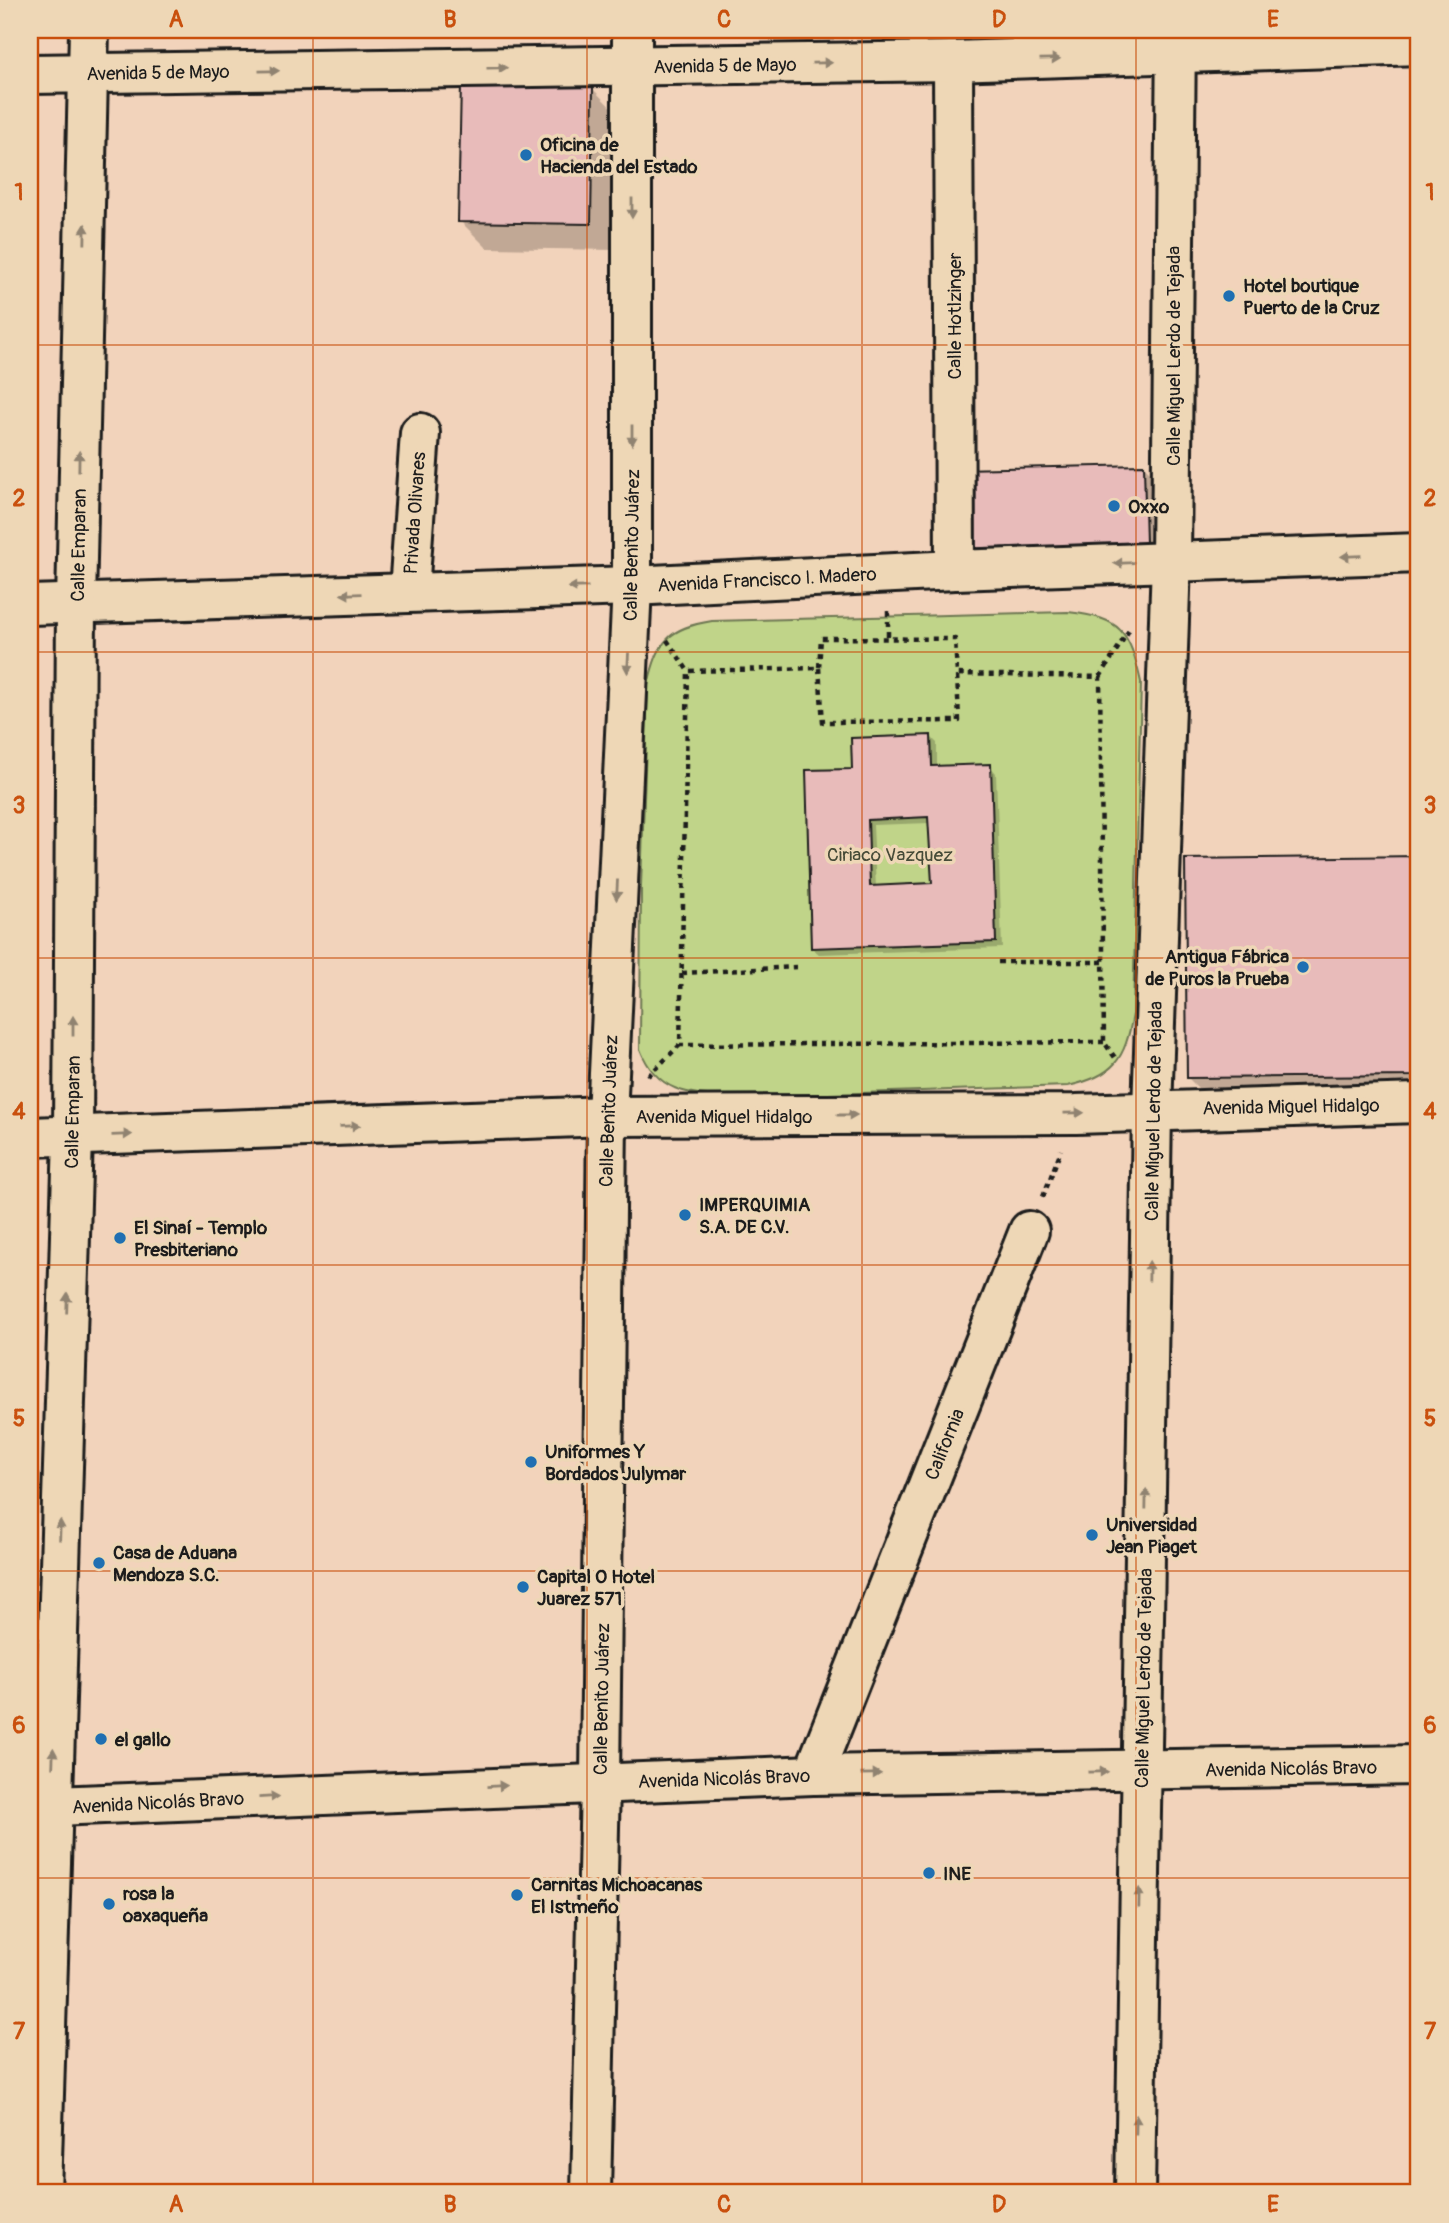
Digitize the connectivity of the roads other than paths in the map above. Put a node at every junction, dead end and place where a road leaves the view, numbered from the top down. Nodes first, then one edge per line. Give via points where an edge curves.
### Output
1 (89, 30) edge
2 (1176, 43) edge
3 (1419, 45) edge
4 (632, 48) edge
5 (953, 61) junction
6 (88, 73) junction
7 (30, 74) edge
8 (420, 433) dead end
9 (1419, 554) edge
10 (1171, 562) junction
11 (955, 570) junction
12 (632, 586) junction
13 (409, 592) junction
14 (76, 603) junction
15 (30, 605) edge
16 (1419, 1103) edge
17 (1152, 1110) junction
18 (607, 1116) junction
19 (30, 1137) edge
20 (73, 1137) junction
21 (1029, 1231) road end
22 (1419, 1765) edge
23 (1142, 1772) junction
24 (813, 1775) junction
25 (600, 1782) junction
26 (40, 1807) edge
27 (41, 2193) edge
28 (591, 2193) edge
29 (1135, 2193) edge

1 - 6 street, Calle Emparan
2 - 3 street, Avenida 5 de Mayo
5 -> 2 street, Avenida 5 de Mayo
2 - 10 street, Calle Miguel Lerdo de Tejada
4 -> 5 street, Avenida 5 de Mayo
6 -> 4 street, Avenida 5 de Mayo
4 -> 12 street, Calle Benito Juárez
5 - 11 street, Calle Hotlzinger
6 - 7 street, Avenida 5 de Mayo
14 -> 6 street, Calle Emparan
8 - 13 street, Privada Olivares
9 -> 10 street, Avenida Francisco I. Madero
10 -> 11 street, Avenida Francisco I. Madero
10 - 17 street, Calle Miguel Lerdo de Tejada
11 - 12 street, Avenida Francisco I. Madero
12 -> 13 street, Avenida Francisco I. Madero
12 -> 18 street, Calle Benito Juárez
13 -> 14 street, Avenida Francisco I. Madero
14 - 15 street, Avenida Francisco I. Madero
20 -> 14 street, Calle Emparan
16 - 17 street, Avenida Miguel Hidalgo
18 -> 17 street, Avenida Miguel Hidalgo
23 -> 17 street, Calle Miguel Lerdo de Tejada
20 -> 18 street, Avenida Miguel Hidalgo
18 - 25 street, Calle Benito Juárez
19 - 20 street, Avenida Miguel Hidalgo
26 -> 20 street, Calle Emparan
21 - 24 street, California
22 - 23 street, Avenida Nicolás Bravo
24 -> 23 street, Avenida Nicolás Bravo
29 -> 23 street, Calle Miguel Lerdo de Tejada
24 - 25 street, Avenida Nicolás Bravo
26 -> 25 street, Avenida Nicolás Bravo
25 - 28 street, Calle Benito Juárez
26 - 27 street, Calle Emparan

